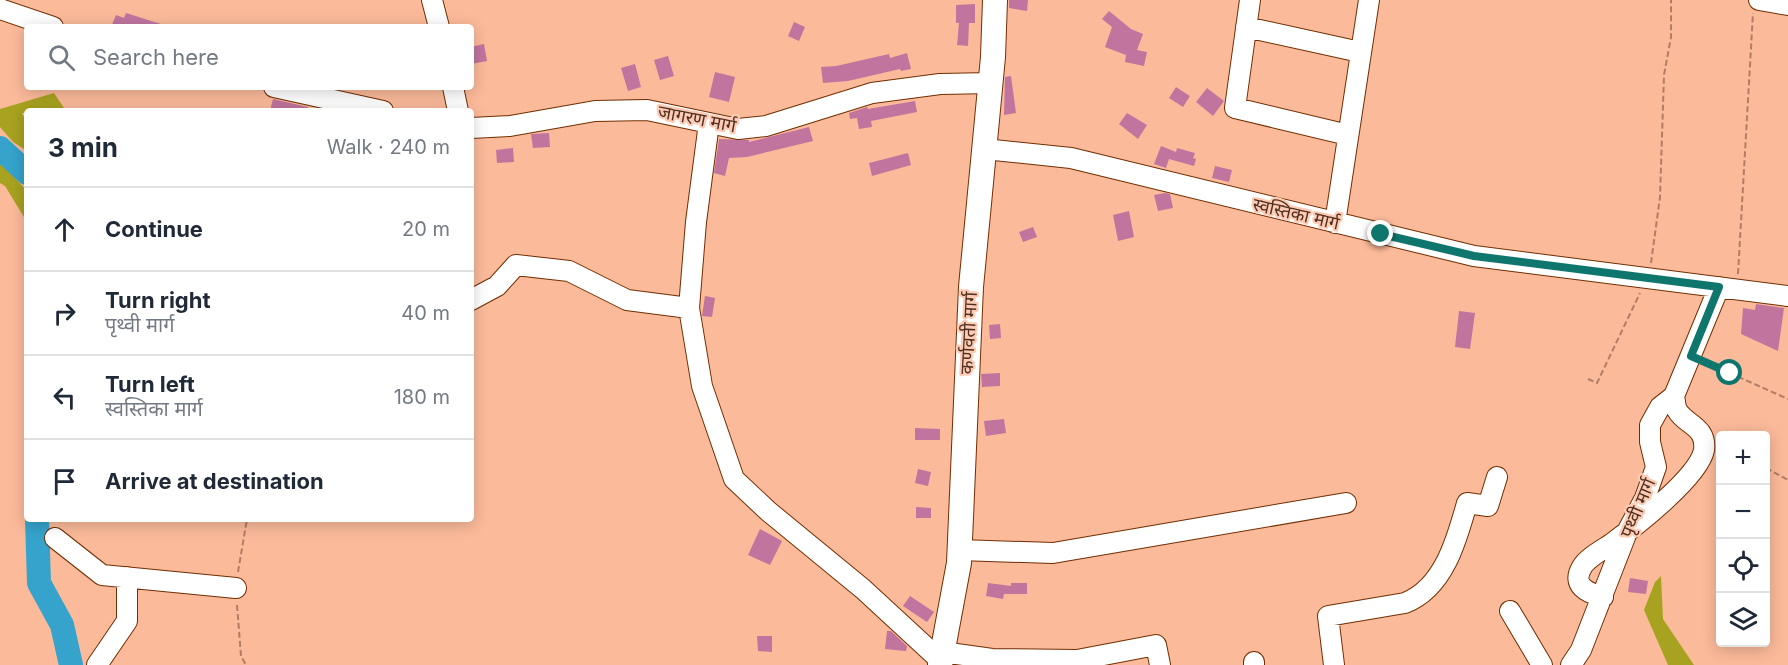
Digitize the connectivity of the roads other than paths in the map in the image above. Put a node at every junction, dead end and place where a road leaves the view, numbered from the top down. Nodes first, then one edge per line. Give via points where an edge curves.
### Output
1 (432, 0) edge
2 (994, 0) edge
3 (1250, 0) edge
4 (1370, 0) edge
5 (1788, 4) edge
6 (1756, 6) edge
7 (0, 9) edge
8 (44, 24) edge
9 (438, 24) edge
10 (1246, 27) junction
11 (1360, 52) junction
12 (991, 82) junction
13 (288, 90) edge
14 (454, 90) edge
15 (369, 108) edge
16 (457, 108) edge
17 (710, 123) junction
18 (474, 128) edge
19 (1348, 135) junction
20 (984, 149) junction
21 (1335, 223) junction
22 (1728, 288) junction
23 (1788, 296) edge
24 (474, 298) edge
25 (689, 308) junction
26 (1674, 396) junction
27 (1497, 477) dead end
28 (1346, 502) dead end
29 (1627, 532) junction
30 (55, 538) dead end
31 (959, 550) junction
32 (127, 577) junction
33 (236, 588) dead end
34 (1602, 597) junction
35 (1510, 610) dead end
36 (941, 659) edge
37 (992, 662) edge
38 (1078, 662) edge
39 (97, 665) edge
40 (1160, 665) edge
41 (1334, 665) edge
42 (1542, 665) edge
43 (1571, 665) edge

1 - 9 street
2 - 12 main road, कर्णवती मार्ग
3 - 10 street
4 - 11 street
5 - 6 street
7 - 8 street
10 - 11 street
10 - 19 street via 1235,108
11 - 19 street
12 - 17 street, जागरण मार्ग via 872,93 757,127 738,129
12 - 20 main road, कर्णवती मार्ग
13 - 15 street
14 - 16 street
17 - 18 street, जागरण मार्ग via 647,110 595,111 510,126
17 - 25 street
19 - 21 street
20 - 21 street, स्वस्तिका मार्ग via 1071,158
20 - 31 main road, कर्णवती मार्ग via 971,287
21 - 22 street, स्वस्तिका मार्ग via 1474,256
22 - 23 street, स्वस्तिका मार्ग
22 - 26 street, पृथ्वी मार्ग
24 - 25 street via 497,286 516,265 569,271 627,300
25 - 36 street via 702,387 734,479
26 - 29 street, पृथ्वी मार्ग via 1660,407 1650,425 1656,467
26 - 29 street via 1677,410 1700,431 1704,448 1699,464
27 - 41 street via 1488,506 1467,503 1455,546 1436,578 1415,599 1328,616
28 - 31 street via 1053,553
29 - 34 street, पृथ्वी मार्ग
29 - 34 street via 1583,564 1578,576 1581,588
30 - 32 street via 102,575
31 - 36 main road, कर्णवती मार्ग
32 - 33 street
32 - 39 street via 127,621
34 - 43 street, पृथ्वी मार्ग
35 - 42 street
36 - 37 street
37 - 38 street
38 - 40 street via 1156,645

